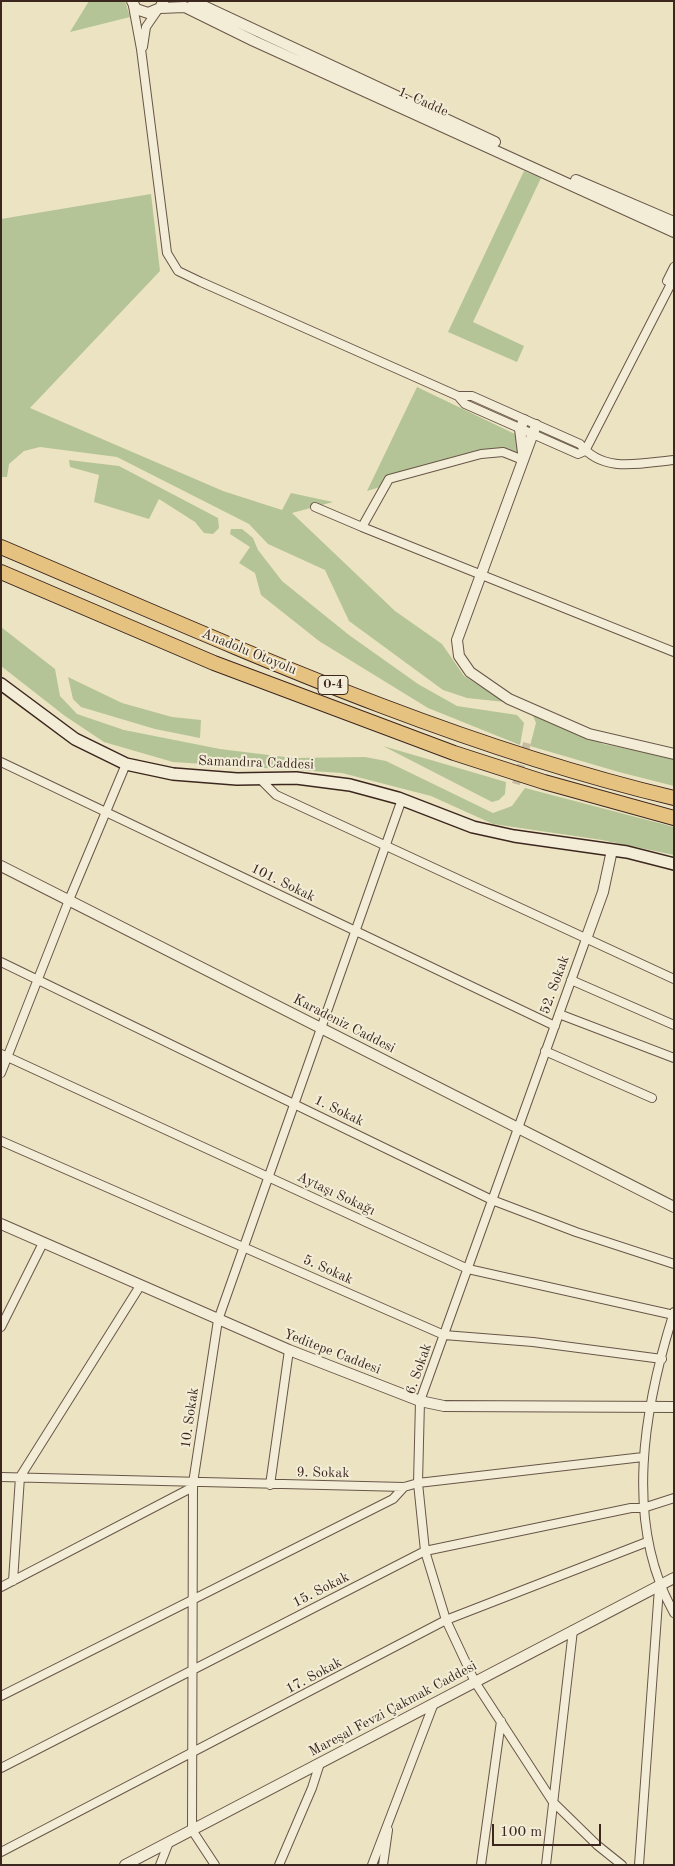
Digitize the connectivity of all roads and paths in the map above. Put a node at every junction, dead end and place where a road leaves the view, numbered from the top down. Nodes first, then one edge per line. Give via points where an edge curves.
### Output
1 (193, 1) edge
2 (132, 4) edge
3 (160, 7) edge
4 (142, 54) junction
5 (559, 175) junction
6 (621, 205) junction
7 (674, 222) edge
8 (674, 232) edge
9 (674, 267) edge
10 (674, 278) edge
11 (661, 300) junction
12 (522, 425) junction
13 (533, 430) junction
14 (586, 451) junction
15 (523, 460) junction
16 (674, 460) edge
17 (314, 507) dead end
18 (362, 527) junction
19 (1, 547) edge
20 (1, 572) edge
21 (481, 575) junction
22 (674, 652) edge
23 (1, 684) edge
24 (674, 754) edge
25 (1, 762) edge
26 (126, 764) junction
27 (259, 778) junction
28 (674, 798) edge
29 (402, 799) junction
30 (106, 812) junction
31 (674, 818) edge
32 (385, 846) junction
33 (612, 850) junction
34 (674, 864) edge
35 (1, 866) edge
36 (69, 900) junction
37 (355, 930) junction
38 (586, 939) junction
39 (1, 962) edge
40 (37, 979) junction
41 (674, 979) edge
42 (571, 980) junction
43 (559, 1014) junction
44 (674, 1025) edge
45 (555, 1026) junction
46 (320, 1027) junction
47 (546, 1051) junction
48 (4, 1056) edge
49 (674, 1058) edge
50 (1, 1073) edge
51 (652, 1098) dead end
52 (294, 1103) junction
53 (518, 1128) junction
54 (1, 1141) edge
55 (268, 1177) junction
56 (492, 1200) junction
57 (674, 1207) edge
58 (1, 1224) edge
59 (43, 1243) junction
60 (244, 1247) junction
61 (674, 1264) edge
62 (468, 1269) junction
63 (140, 1286) junction
64 (673, 1314) edge
65 (218, 1320) junction
66 (1, 1327) edge
67 (444, 1334) junction
68 (289, 1350) junction
69 (662, 1359) junction
70 (420, 1401) junction
71 (674, 1407) edge
72 (651, 1408) junction
73 (643, 1458) junction
74 (1, 1477) edge
75 (20, 1477) junction
76 (418, 1483) junction
77 (193, 1485) junction
78 (270, 1485) junction
79 (404, 1487) junction
80 (674, 1498) edge
81 (643, 1508) junction
82 (647, 1542) junction
83 (425, 1551) junction
84 (674, 1578) edge
85 (13, 1581) junction
86 (660, 1585) junction
87 (1, 1587) edge
88 (194, 1599) junction
89 (674, 1613) edge
90 (446, 1620) junction
91 (573, 1630) junction
92 (193, 1669) junction
93 (475, 1682) junction
94 (1, 1696) edge
95 (434, 1703) junction
96 (501, 1721) junction
97 (192, 1753) junction
98 (320, 1763) junction
99 (1, 1768) edge
100 (553, 1802) junction
101 (392, 1808) junction
102 (192, 1830) junction
103 (169, 1842) junction
104 (1, 1852) edge
105 (125, 1865) edge
106 (160, 1865) edge
107 (216, 1865) edge
108 (279, 1865) edge
109 (372, 1865) edge
110 (383, 1865) edge
111 (481, 1865) edge
112 (546, 1865) edge
113 (622, 1865) edge
114 (639, 1865) edge

1 - 5 street, 1. Cadde
2 - 3 street, 1. Cadde via 144,13
2 - 4 street
3 - 4 street via 146,27
3 - 5 street, 1. Cadde via 185,7 254,41
4 - 12 street via 167,253 178,271 458,396 472,396
5 - 6 street, 1. Cadde
6 - 7 street, 1. Cadde
6 - 8 street, 1. Cadde
9 - 11 street
10 - 11 street
11 - 14 street
12 - 13 street
12 - 15 street
13 - 14 street via 578,454
13 - 15 street
14 - 16 street via 605,463 625,465
15 - 18 street via 503,452 481,454 389,479
15 - 21 street
17 - 18 street
18 - 21 street
19 - 28 highway, Anadolu Otoyolu / O-4 via 247,651 460,736 550,765
20 - 31 highway, Anadolu Otoyolu / O-4 via 214,663 454,754
21 - 22 street
21 - 24 street via 457,640 459,656 470,672 509,699 589,734
23 - 26 main road, Samandıra Caddesi via 76,739
25 - 30 street, 101. Sokak
26 - 27 main road, Samandıra Caddesi via 173,774
26 - 30 street
27 - 29 main road, Samandıra Caddesi via 296,778 350,785
27 - 32 street via 276,795
29 - 32 street, 10. Sokak
29 - 33 main road, Samandıra Caddesi via 473,827
30 - 36 street
30 - 37 street, 101. Sokak
32 - 37 street, 10. Sokak
32 - 38 street
33 - 34 main road, Samandıra Caddesi
33 - 38 street, 52. Sokak via 603,892
35 - 36 street, Karadeniz Caddesi
36 - 40 street
36 - 46 street, Karadeniz Caddesi
37 - 45 street, 101. Sokak
37 - 46 street, 10. Sokak
38 - 41 street
38 - 42 street, 52. Sokak
39 - 40 street, 1. Sokak
40 - 48 street
40 - 52 street, 1. Sokak
42 - 43 street, 52. Sokak
42 - 44 street
43 - 45 street, 52. Sokak
43 - 49 street
45 - 47 street, 52. Sokak
46 - 52 street, 10. Sokak
46 - 53 street, Karadeniz Caddesi
47 - 51 street
47 - 53 street, 52. Sokak
48 - 50 street
48 - 55 street, Aytaşı Sokağı
52 - 55 street, 10. Sokak
52 - 56 street, 1. Sokak
53 - 56 street, 6. Sokak
53 - 57 street, Karadeniz Caddesi
54 - 60 street, 5. Sokak
55 - 60 street, 10. Sokak
55 - 62 street, Aytaşı Sokağı
56 - 61 street, 1. Sokak
56 - 62 street, 6. Sokak
58 - 59 street, Yeditepe Caddesi
59 - 63 street, Yeditepe Caddesi
59 - 66 street
60 - 65 street, 10. Sokak
60 - 67 street, 5. Sokak
62 - 64 street, Aytaşı Sokağı
62 - 67 street, 6. Sokak
63 - 65 street, Yeditepe Caddesi
63 - 75 street
64 - 69 street
65 - 68 street, Yeditepe Caddesi
65 - 77 street, 10. Sokak
67 - 69 street, 5. Sokak
67 - 70 street, 6. Sokak
68 - 70 street, Yeditepe Caddesi
68 - 78 street
69 - 72 street
70 - 72 street, Yeditepe Caddesi via 444,1406
70 - 76 street, 6. Sokak
71 - 72 street, Yeditepe Caddesi
72 - 73 street
73 - 76 street, 9. Sokak
73 - 81 street
74 - 75 street, 9. Sokak
75 - 77 street, 9. Sokak
75 - 85 street
76 - 79 street, 9. Sokak
76 - 83 street, 6. Sokak
77 - 78 street, 9. Sokak
77 - 85 street
77 - 88 street, 10. Sokak
78 - 79 street, 9. Sokak
79 - 88 street via 393,1500
80 - 81 street, 15. Sokak
81 - 82 street
81 - 83 street, 15. Sokak
82 - 86 street
82 - 90 street, 17. Sokak
83 - 90 street, 6. Sokak
83 - 92 street, 15. Sokak
84 - 86 street, Mareşal Fevzi Çakmak Caddesi
85 - 87 street
86 - 89 street
86 - 91 street, Mareşal Fevzi Çakmak Caddesi
86 - 114 street
88 - 92 street, 10. Sokak
88 - 94 street
90 - 93 street, 6. Sokak
90 - 97 street, 17. Sokak
91 - 93 street, Mareşal Fevzi Çakmak Caddesi
91 - 100 street
92 - 97 street, 10. Sokak
92 - 99 street, 15. Sokak
93 - 95 street, Mareşal Fevzi Çakmak Caddesi
93 - 96 street, 6. Sokak
95 - 98 street, Mareşal Fevzi Çakmak Caddesi
95 - 101 street
96 - 100 street, 6. Sokak
96 - 111 street
97 - 102 street, 10. Sokak
97 - 104 street, 17. Sokak
98 - 102 street, Mareşal Fevzi Çakmak Caddesi
98 - 108 street
100 - 112 street
100 - 113 street, 6. Sokak
101 - 109 street
101 - 110 street
102 - 103 street, Mareşal Fevzi Çakmak Caddesi
102 - 107 street
103 - 105 street, Mareşal Fevzi Çakmak Caddesi
103 - 106 street

